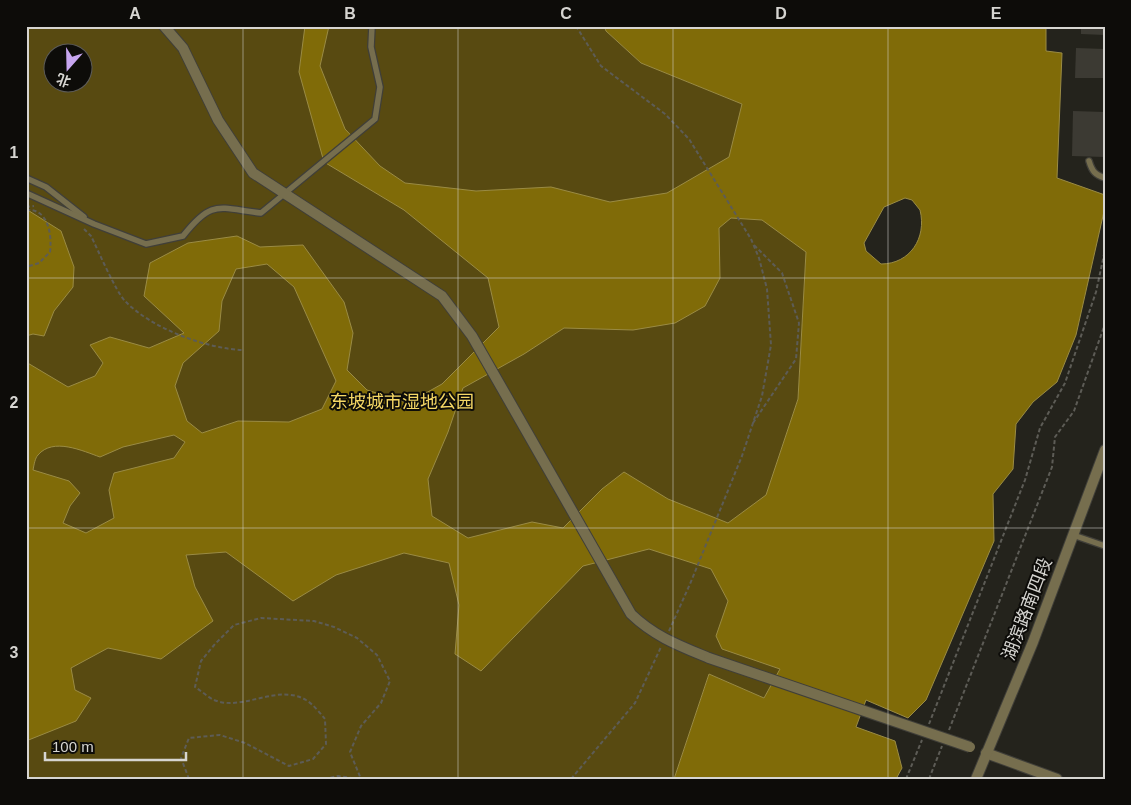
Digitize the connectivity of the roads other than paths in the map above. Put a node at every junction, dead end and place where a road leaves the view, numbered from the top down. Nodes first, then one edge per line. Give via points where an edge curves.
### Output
1 (164, 26) edge
2 (372, 26) edge
3 (1089, 161) dead end
4 (26, 178) edge
5 (1105, 178) edge
6 (26, 193) edge
7 (286, 195) junction
8 (94, 224) junction
9 (1105, 450) edge
10 (1073, 535) junction
11 (1105, 546) edge
12 (986, 753) junction
13 (976, 779) edge
14 (1057, 779) edge

1 - 7 street via 183,48 218,120 253,173
2 - 7 lane via 371,47 380,87 375,118
3 - 5 lane via 1092,170
4 - 8 lane via 46,187
6 - 8 lane
7 - 8 lane via 261,213 217,207 199,216 183,236 146,244
7 - 12 street, bridge via 442,296 472,336 632,614 646,628 664,640 709,658
9 - 10 street, 湖滨路南四段
10 - 11 lane
10 - 12 street, 湖滨路南四段 via 1033,642
12 - 13 street, 湖滨路南四段
12 - 14 street

